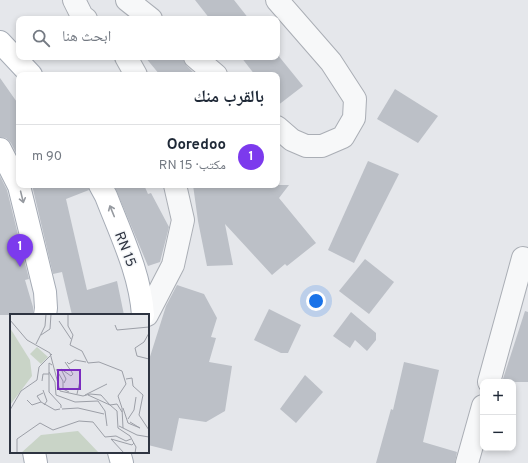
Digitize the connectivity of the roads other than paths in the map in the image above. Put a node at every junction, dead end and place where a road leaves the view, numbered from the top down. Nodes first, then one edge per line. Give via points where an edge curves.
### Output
1 (74, 0) edge
2 (127, 0) edge
3 (277, 0) edge
4 (82, 16) edge
5 (147, 16) edge
6 (0, 42) edge
7 (16, 59) edge
8 (17, 60) edge
9 (128, 60) edge
10 (198, 60) edge
11 (28, 72) edge
12 (134, 72) edge
13 (212, 72) edge
14 (280, 130) edge
15 (0, 149) edge
16 (16, 180) edge
17 (19, 188) edge
18 (102, 188) edge
19 (176, 188) edge
20 (523, 258) dead end
21 (45, 314) edge
22 (143, 314) edge
23 (148, 314) edge
24 (490, 379) edge
25 (481, 415) edge
26 (34, 453) edge
27 (119, 453) edge
28 (36, 463) edge
29 (122, 463) edge
30 (468, 463) edge

1 - 4 street
2 - 5 street
3 - 14 street via 331,62 355,99 354,118 344,137 322,146 306,146 292,140
6 - 7 main road
8 - 11 main road
9 - 12 street
10 - 13 street
15 -> 16 main road
17 -> 21 main road via 45,292
22 -> 18 main road, RN 15 via 134,268
19 - 23 street via 183,220 173,265
20 - 24 street
25 - 30 street
26 - 28 main road
27 - 29 main road

